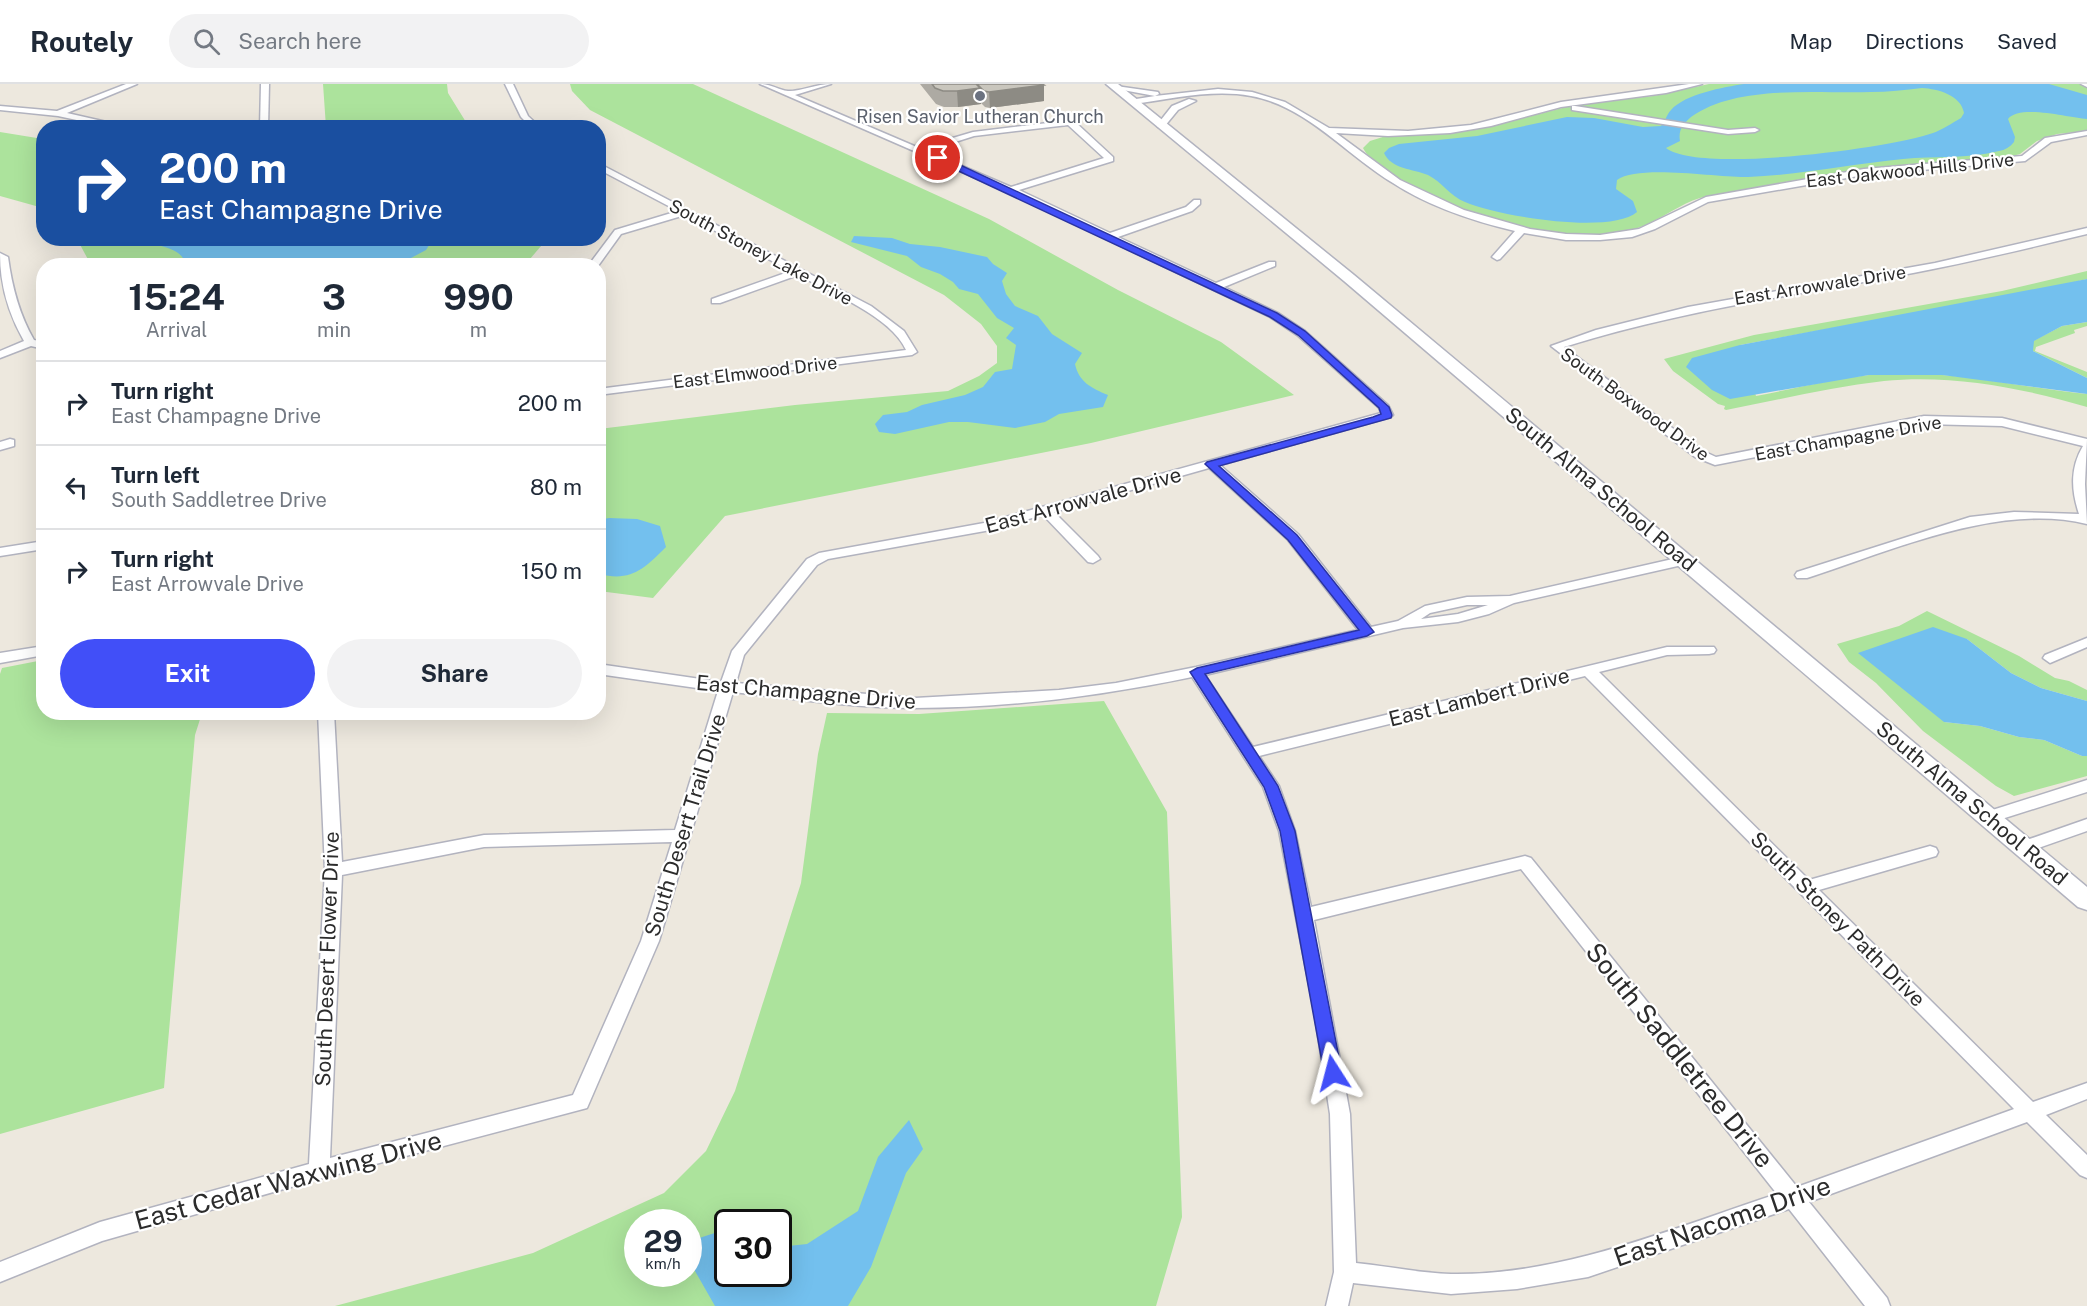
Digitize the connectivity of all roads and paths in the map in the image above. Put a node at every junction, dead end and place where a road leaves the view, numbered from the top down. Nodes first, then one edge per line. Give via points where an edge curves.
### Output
1 (132, 84) edge
2 (265, 84) edge
3 (509, 84) edge
4 (764, 84) edge
5 (827, 84) edge
6 (1698, 84) edge
7 (818, 85) edge
8 (1113, 86) edge
9 (788, 94) junction
10 (1188, 98) junction
11 (1136, 105) junction
12 (1551, 106) junction
13 (0, 108) edge
14 (58, 114) junction
15 (88, 120) edge
16 (264, 120) edge
17 (528, 120) edge
18 (1161, 125) junction
19 (1326, 130) junction
20 (1755, 130) dead end
21 (2087, 133) edge
22 (1379, 134) junction
23 (1359, 146) junction
24 (920, 150) junction
25 (606, 169) edge
26 (1011, 190) junction
27 (1197, 202) dead end
28 (684, 212) junction
29 (1520, 231) junction
30 (2087, 231) edge
31 (1109, 237) junction
32 (0, 255) edge
33 (1497, 256) dead end
34 (599, 258) edge
35 (1272, 264) dead end
36 (798, 272) junction
37 (1216, 287) junction
38 (4, 293) edge
39 (716, 301) dead end
40 (30, 342) junction
41 (36, 344) edge
42 (1556, 346) joint
43 (912, 352) joint
44 (0, 354) edge
45 (606, 391) edge
46 (2087, 443) edge
47 (2087, 448) edge
48 (1715, 461) joint
49 (1211, 464) junction
50 (1046, 511) junction
51 (2087, 520) edge
52 (36, 546) edge
53 (0, 552) edge
54 (1093, 559) dead end
55 (1686, 560) junction
56 (812, 562) joint
57 (1802, 575) dead end
58 (1510, 600) junction
59 (1452, 605) junction
60 (1463, 617) junction
61 (1403, 624) junction
62 (1367, 632) junction
63 (2087, 642) edge
64 (1709, 650) dead end
65 (36, 651) edge
66 (0, 658) edge
67 (2050, 658) dead end
68 (606, 670) edge
69 (1589, 671) junction
70 (1197, 672) junction
71 (726, 687) junction
72 (326, 720) edge
73 (1250, 753) junction
74 (2087, 786) edge
75 (1989, 817) junction
76 (2087, 825) edge
77 (683, 836) junction
78 (2024, 847) junction
79 (1930, 852) dead end
80 (334, 870) junction
81 (1807, 887) junction
82 (2087, 900) edge
83 (1305, 915) junction
84 (2087, 1091) edge
85 (580, 1102) joint
86 (2030, 1112) junction
87 (2087, 1169) edge
88 (319, 1170) junction
89 (1794, 1198) junction
90 (0, 1272) edge
91 (1345, 1272) junction
92 (1336, 1306) edge
93 (1879, 1306) edge

1 - 14 street
2 - 16 street
3 - 17 street
4 - 9 street
5 - 7 street
6 - 12 street, East Oakwood Hills Drive
7 - 9 street
8 - 10 street, East Oakwood Hills Drive
8 - 11 main road, South Alma School Road
9 - 24 street
10 - 11 street, East Oakwood Hills Drive
10 - 18 street, East Oakwood Hills Drive
10 - 19 street, East Oakwood Hills Drive via 1227,94 1257,99
11 - 18 main road, South Alma School Road
12 - 20 street, East Oakwood Hills Drive via 1728,132
12 - 22 street, East Oakwood Hills Drive via 1489,125
13 - 14 street
14 - 15 street
18 - 55 main road, South Alma School Road via 1341,270
19 - 22 street, East Oakwood Hills Drive
19 - 23 street, East Oakwood Hills Drive
21 - 29 street, East Oakwood Hills Drive via 2048,140 2025,158 1864,172 1706,200 1632,234 1588,238
22 - 23 street, East Oakwood Hills Drive
23 - 29 street, East Oakwood Hills Drive via 1383,173 1432,199
24 - 26 street
24 - 26 street via 973,134 1070,122 1110,159
25 - 28 street, South Stoney Lake Drive
26 - 31 street
27 - 31 street via 1189,209
28 - 34 street via 618,232
28 - 36 street, South Stoney Lake Drive
29 - 33 street
30 - 42 street, East Arrowvale Drive via 1960,261 1651,317
31 - 37 street
32 - 38 street
35 - 37 street
36 - 39 street
36 - 43 street, South Stoney Lake Drive via 882,318 910,345
37 - 49 street, East Arrowvale Drive via 1301,333 1384,407 1387,415
38 - 40 street
40 - 41 street
40 - 44 street
42 - 48 street, South Boxwood Drive via 1699,454
43 - 45 street, East Elmwood Drive
46 - 48 street, East Champagne Drive via 2002,422 1924,420
47 - 51 street via 2078,470 2078,491
49 - 50 street, East Arrowvale Drive
49 - 62 street via 1293,537
50 - 54 street
50 - 56 street, East Arrowvale Drive via 985,527 824,556
51 - 57 street via 2028,514 1970,521
52 - 53 street
55 - 58 street, East Champagne Drive
55 - 75 main road, South Alma School Road
56 - 71 street, South Desert Trail Drive via 737,654
58 - 59 street, East Champagne Drive
58 - 60 street, East Champagne Drive via 1486,612
59 - 60 street
59 - 61 street, East Champagne Drive via 1425,610
60 - 61 street, East Champagne Drive via 1434,624
61 - 62 street, East Champagne Drive
62 - 70 street, East Champagne Drive
63 - 67 street
64 - 69 street, East Lambert Drive via 1667,651
65 - 66 street
68 - 71 street, East Champagne Drive
69 - 73 street, East Lambert Drive
69 - 81 street, South Stoney Path Drive
70 - 71 street, East Champagne Drive via 1059,695 915,703
70 - 73 street
71 - 77 street, South Desert Trail Drive
72 - 80 street, South Desert Flower Drive
73 - 83 street via 1271,786 1287,831
74 - 75 street
75 - 78 main road, South Alma School Road
76 - 78 street
77 - 80 street via 484,841
77 - 85 street, South Desert Trail Drive via 650,941
78 - 82 main road, South Alma School Road
79 - 81 street
80 - 88 street, South Desert Flower Drive
81 - 86 street, South Stoney Path Drive
83 - 89 street, South Saddletree Drive via 1525,862
83 - 91 street via 1340,1114
84 - 86 street, East Nacoma Drive
85 - 88 street, East Cedar Waxwing Drive
86 - 87 street, South Stoney Path Drive
86 - 89 street, East Nacoma Drive
88 - 90 street, East Cedar Waxwing Drive via 100,1232
89 - 91 street, East Nacoma Drive via 1588,1267 1517,1280 1451,1284
89 - 93 street, South Saddletree Drive
91 - 92 street

